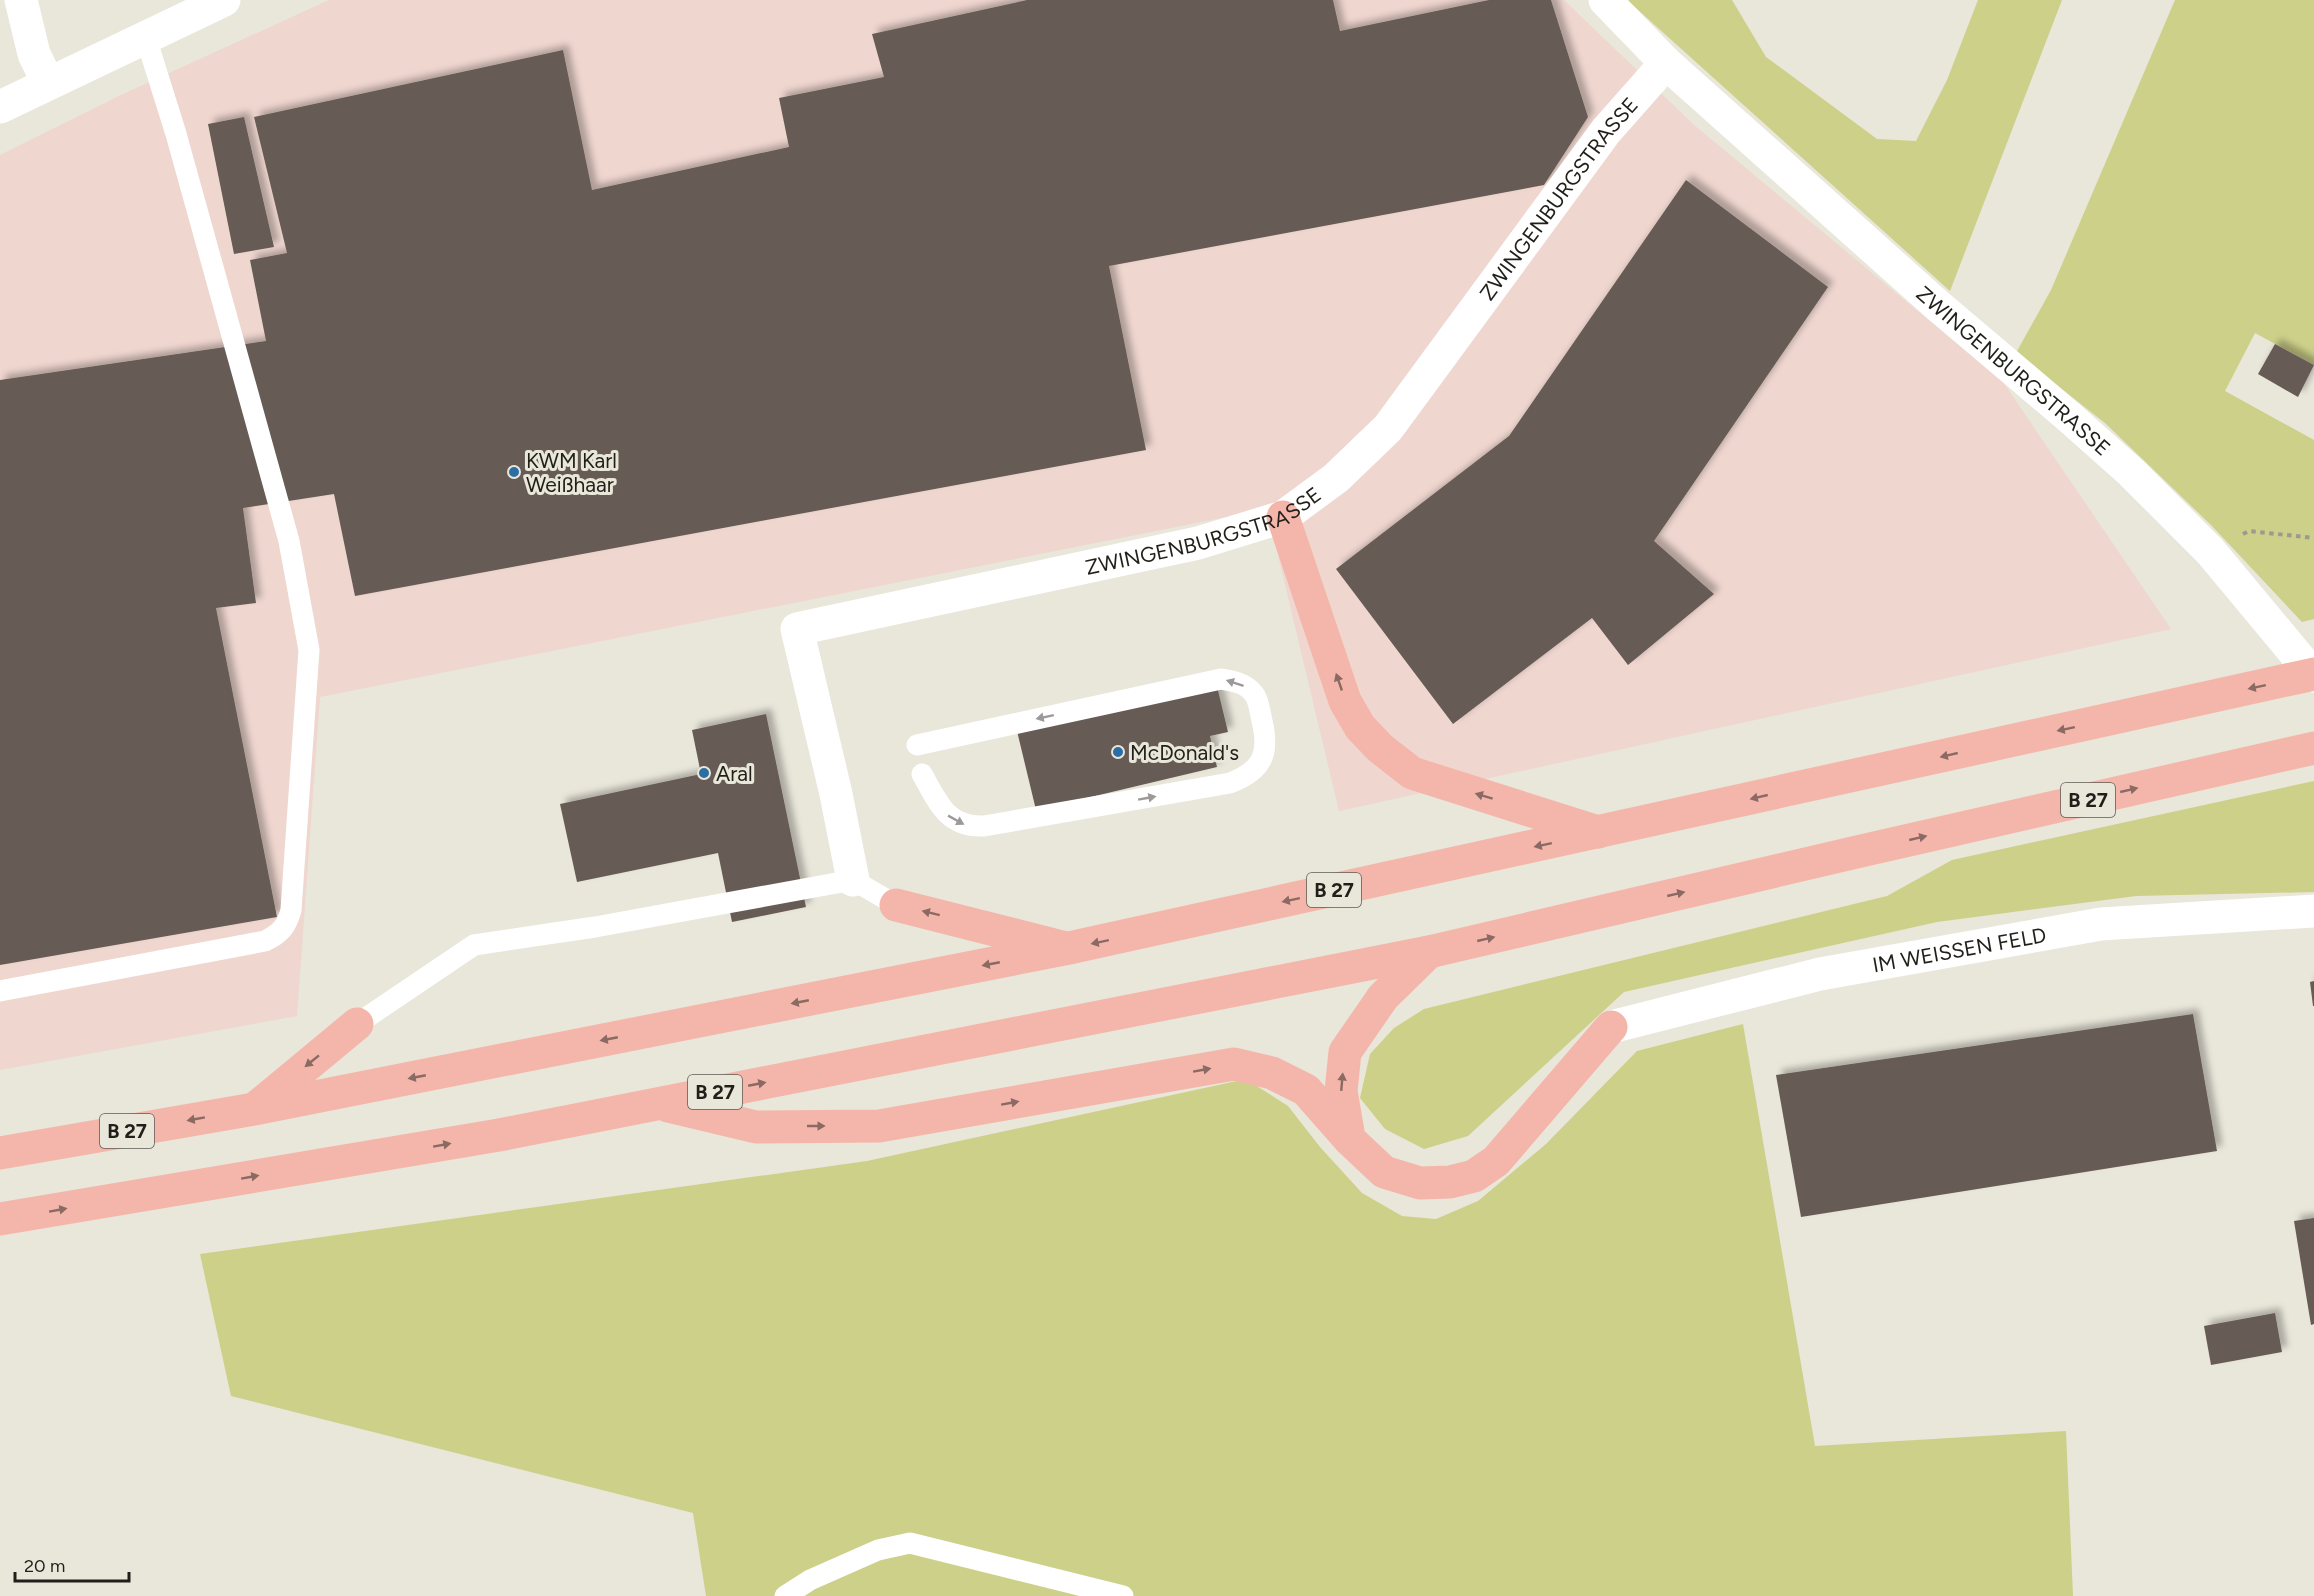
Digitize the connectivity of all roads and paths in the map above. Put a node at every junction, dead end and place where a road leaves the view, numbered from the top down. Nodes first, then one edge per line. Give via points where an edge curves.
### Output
1 (21, 0) edge
2 (222, 0) edge
3 (1605, 0) edge
4 (146, 38) junction
5 (1666, 63) junction
6 (48, 83) junction
7 (0, 107) edge
8 (1283, 517) junction
9 (2314, 538) edge
10 (2210, 551) junction
11 (2314, 675) edge
12 (917, 745) dead end
13 (2314, 748) edge
14 (922, 774) dead end
15 (1600, 832) junction
16 (853, 880) junction
17 (896, 904) joint
18 (2314, 910) edge
19 (1069, 948) junction
20 (1429, 952) junction
21 (0, 991) edge
22 (357, 1024) joint
23 (1611, 1027) joint
24 (656, 1104) junction
25 (254, 1109) junction
26 (1350, 1140) junction
27 (0, 1153) edge
28 (0, 1220) edge
29 (785, 1596) edge
30 (1123, 1596) edge

1 - 6 street via 34,54
2 - 4 street
3 - 5 street, ZWINGENBURGSTRASSE
4 - 6 street
4 - 21 lane via 289,541 309,650 291,910 283,929 265,941
5 - 8 street, ZWINGENBURGSTRASSE via 1606,130 1388,428 1336,478
5 - 10 street, ZWINGENBURGSTRASSE via 2131,472
6 - 7 street
15 -> 8 highway via 1412,773 1380,748 1360,727 1346,701
8 - 16 street, ZWINGENBURGSTRASSE via 1198,543 797,629
9 - 10 path via 2249,531
10 - 11 street, ZWINGENBURGSTRASSE
11 -> 15 highway, B 27
14 -> 12 lane via 947,815 971,827 984,826 1230,783 1256,768 1265,754 1265,735 1254,694 1240,682 1221,679
20 -> 13 highway, B 27
15 -> 19 highway, B 27
16 - 17 lane
16 - 22 lane via 474,945
19 -> 17 highway
18 - 23 street, IM WEISSEN FELD via 2102,924 1820,974
19 -> 25 highway, B 27
24 -> 20 highway, B 27
26 -> 20 highway via 1341,1091 1345,1052 1383,997
22 -> 25 highway
23 - 26 highway via 1496,1161 1474,1176 1420,1183 1384,1172
24 -> 26 highway via 756,1127 879,1126 1234,1064 1272,1073 1306,1090
28 -> 24 highway, B 27 via 499,1135
25 -> 27 highway, B 27
29 - 30 lane via 810,1580 878,1550 910,1543

